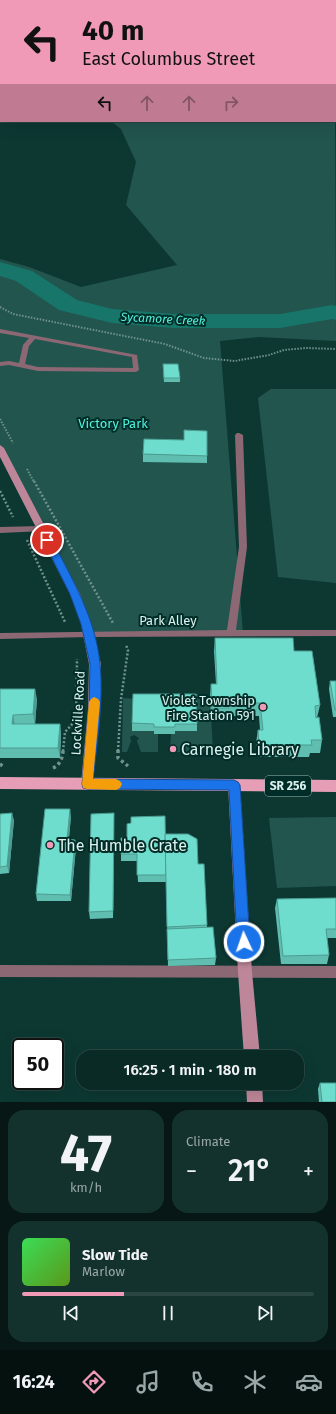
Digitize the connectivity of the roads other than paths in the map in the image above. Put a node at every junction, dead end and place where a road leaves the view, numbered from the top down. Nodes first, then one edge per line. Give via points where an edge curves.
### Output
1 (0, 331) edge
2 (34, 337) junction
3 (0, 364) edge
4 (21, 366) junction
5 (239, 436) dead end
6 (0, 448) edge
7 (41, 529) junction
8 (0, 530) edge
9 (231, 633) junction
10 (336, 633) edge
11 (89, 634) junction
12 (0, 636) edge
13 (0, 783) edge
14 (87, 784) junction
15 (237, 785) junction
16 (336, 786) edge
17 (0, 971) edge
18 (245, 972) junction
19 (336, 972) edge
20 (251, 1050) edge
21 (254, 1090) edge
22 (255, 1102) edge

1 - 2 lane
2 - 4 lane via 26,345
2 - 4 lane via 135,356 136,370 38,370
3 - 4 lane
5 - 9 lane via 243,546
6 - 7 main road, Lockville Road
7 - 8 street
7 - 11 main road, Lockville Road via 75,594
9 - 10 lane, Park Alley
9 - 11 lane, Park Alley
11 - 12 lane, Park Alley
11 - 14 main road, Lockville Road via 95,664
13 - 14 main road, SR 256
14 - 15 main road, SR 256
15 - 16 main road, SR 256
15 - 18 main road
17 - 18 lane
18 - 19 lane
18 - 20 main road
21 - 22 main road

